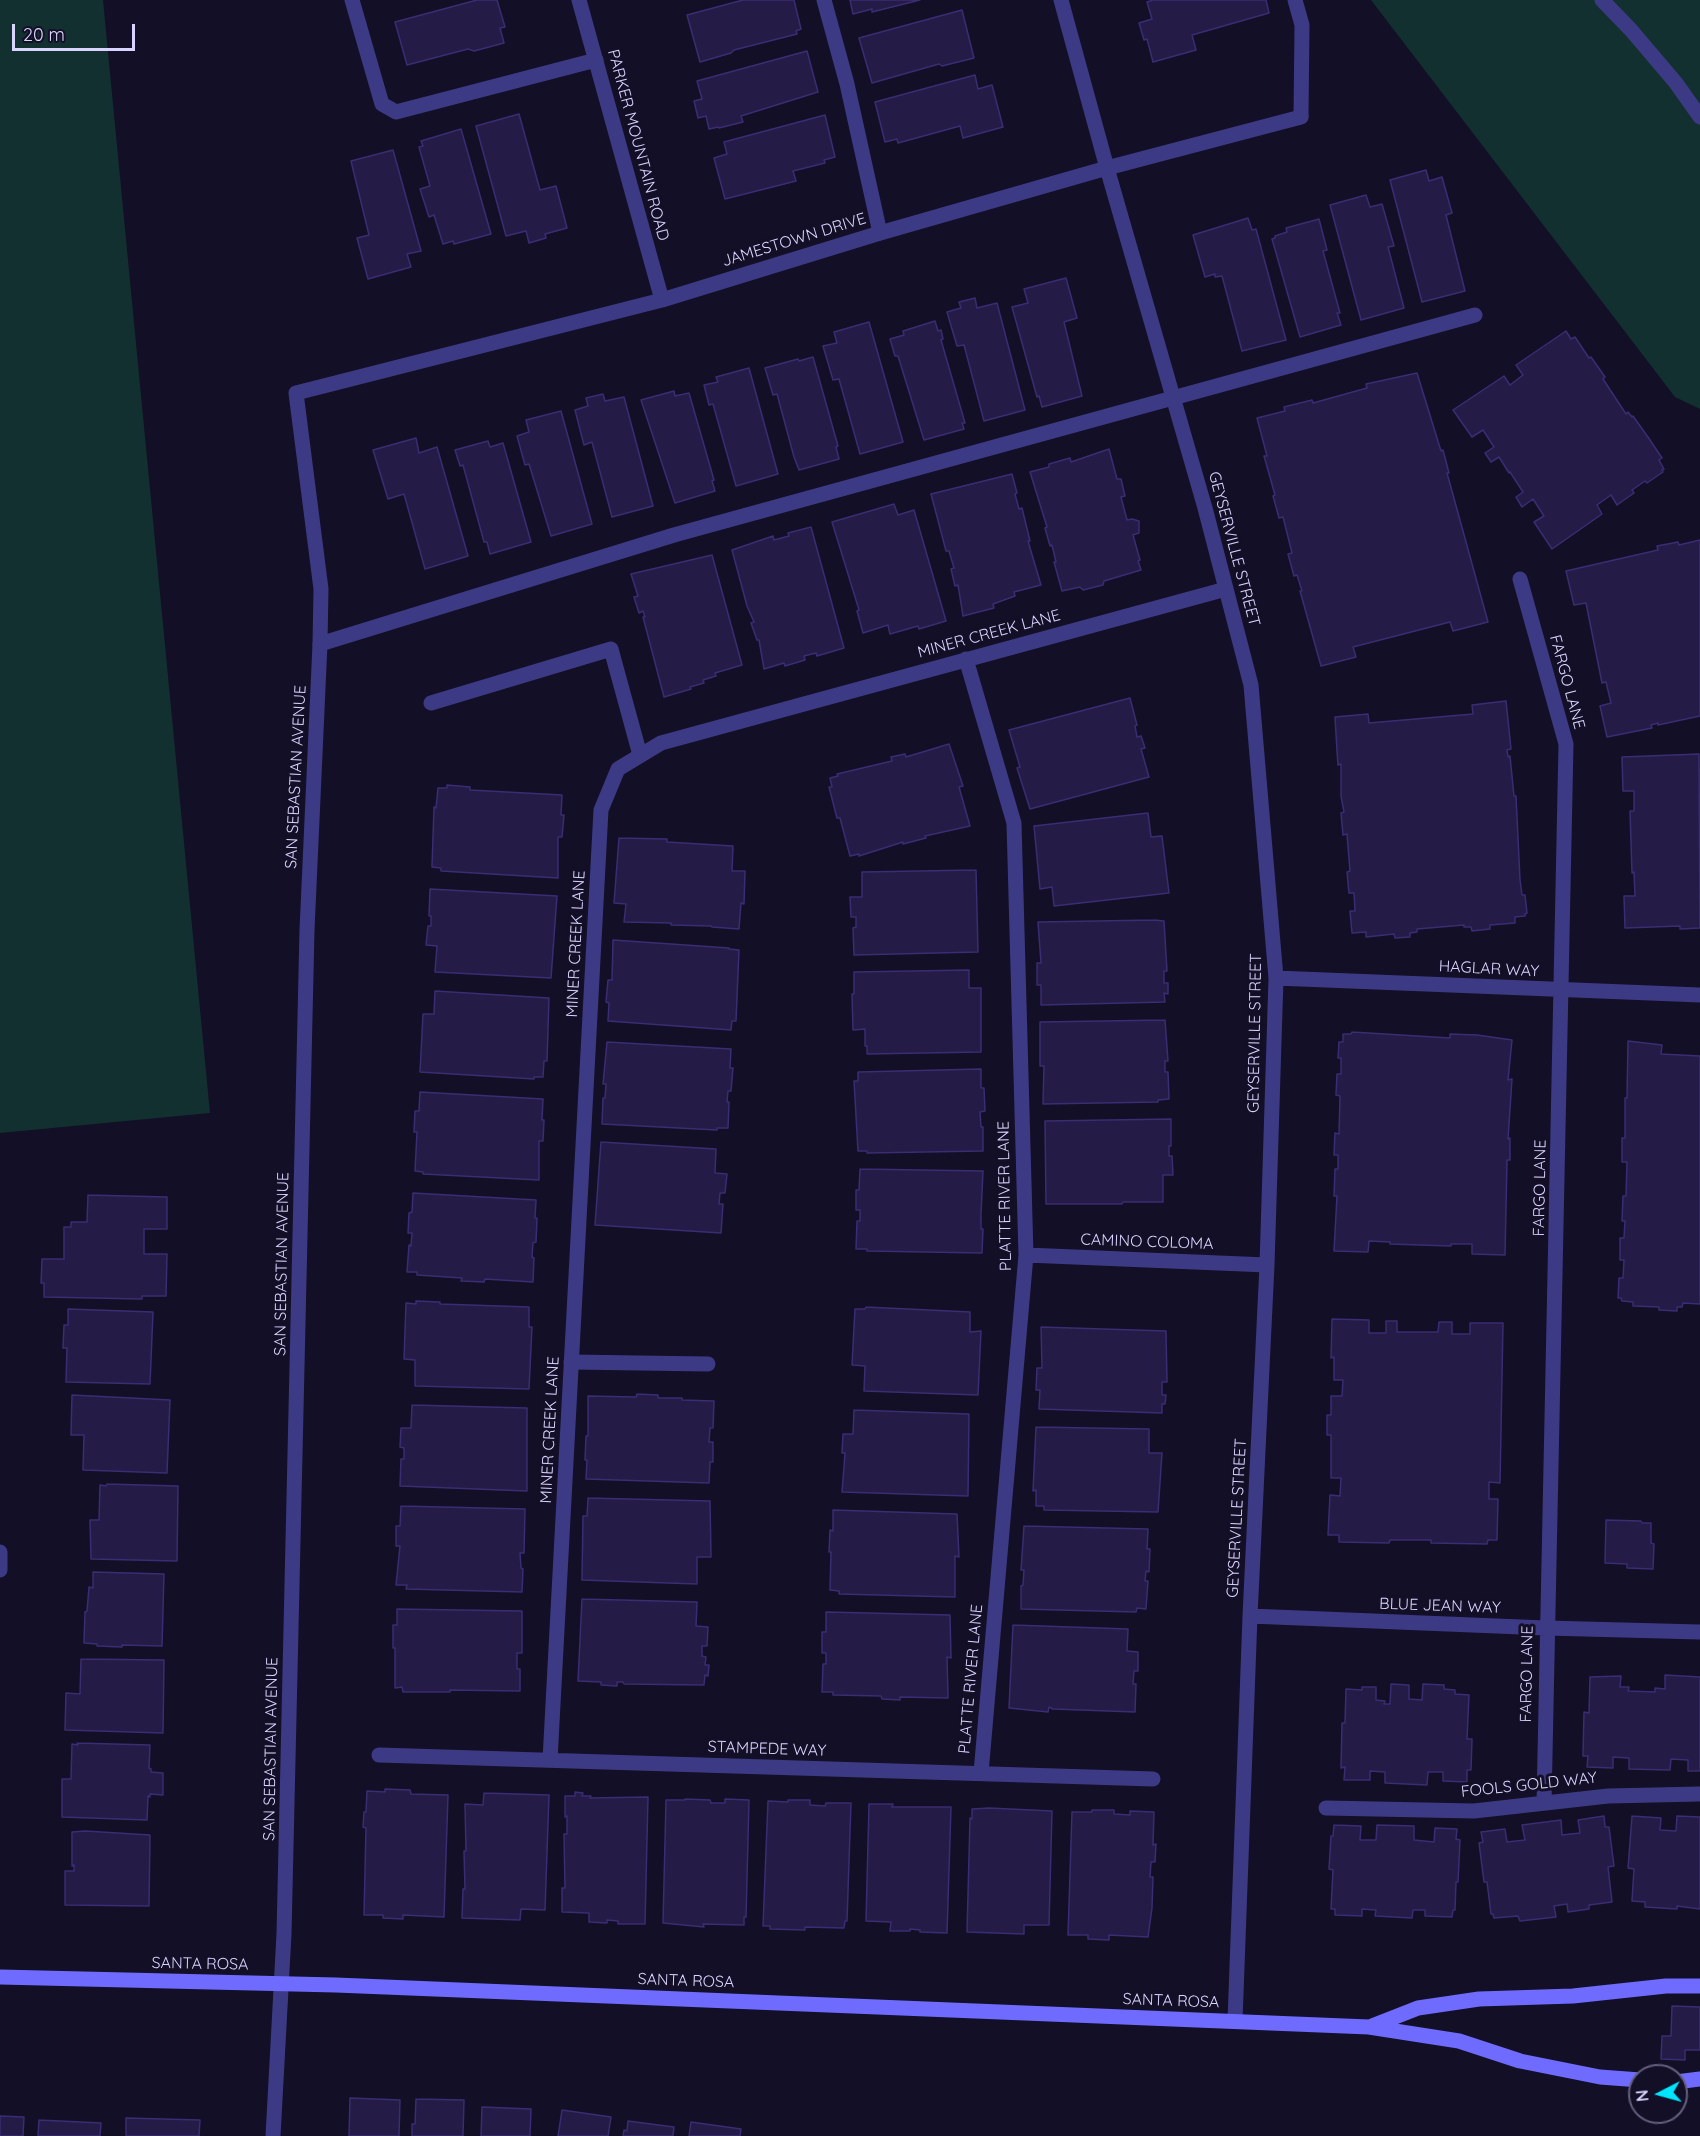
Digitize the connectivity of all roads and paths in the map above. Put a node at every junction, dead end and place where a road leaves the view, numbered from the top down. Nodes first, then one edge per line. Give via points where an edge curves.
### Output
1 (352, 0) edge
2 (579, 0) edge
3 (824, 0) edge
4 (1061, 0) edge
5 (1295, 0) edge
6 (1602, 0) edge
7 (596, 60) junction
8 (1700, 117) edge
9 (1107, 168) junction
10 (880, 233) junction
11 (662, 300) junction
12 (1475, 315) dead end
13 (297, 393) joint
14 (1173, 399) junction
15 (1520, 579) dead end
16 (1226, 589) junction
17 (320, 644) junction
18 (966, 659) junction
19 (431, 703) dead end
20 (640, 755) junction
21 (1276, 978) junction
22 (1562, 990) junction
23 (1700, 995) edge
24 (1026, 1255) junction
25 (1267, 1265) junction
26 (571, 1362) junction
27 (708, 1364) dead end
28 (0, 1552) edge
29 (0, 1570) edge
30 (1250, 1616) junction
31 (1546, 1628) junction
32 (1700, 1632) edge
33 (379, 1755) dead end
34 (550, 1760) junction
35 (981, 1773) junction
36 (1153, 1779) dead end
37 (1700, 1794) edge
38 (1544, 1803) junction
39 (1326, 1808) dead end
40 (0, 1977) edge
41 (280, 1984) junction
42 (1700, 1986) edge
43 (1235, 2021) junction
44 (1369, 2027) junction
45 (1628, 2079) edge
46 (273, 2136) edge

1 - 7 street via 382,104 396,112
2 - 7 street, PARKER MOUNTAIN ROAD
3 - 10 street
4 - 9 street, GEYSERVILLE STREET
5 - 9 street, JAMESTOWN DRIVE via 1302,25 1301,117
6 - 8 street via 1676,82
7 - 11 street, PARKER MOUNTAIN ROAD
9 - 10 street, JAMESTOWN DRIVE
9 - 14 street, GEYSERVILLE STREET
10 - 11 street, JAMESTOWN DRIVE
11 - 13 street, JAMESTOWN DRIVE
12 - 14 street
13 - 17 street, SAN SEBASTIAN AVENUE via 321,589
14 - 16 street, GEYSERVILLE STREET
14 - 17 street via 674,535
15 - 22 street, FARGO LANE via 1566,744
16 - 18 street, MINER CREEK LANE
16 - 21 street, GEYSERVILLE STREET via 1251,685
17 - 41 street, SAN SEBASTIAN AVENUE via 307,930
18 - 20 street, MINER CREEK LANE via 661,742
18 - 24 street, PLATTE RIVER LANE via 1014,823
19 - 20 street via 611,649
20 - 26 street, MINER CREEK LANE via 618,769 601,810
21 - 22 street, HAGLAR WAY
21 - 25 street, GEYSERVILLE STREET
22 - 23 street, HAGLAR WAY
22 - 31 street, FARGO LANE
24 - 25 street, CAMINO COLOMA
24 - 35 street, PLATTE RIVER LANE
25 - 30 street, GEYSERVILLE STREET
26 - 27 street
26 - 34 street, MINER CREEK LANE
28 - 29 street
30 - 31 street, BLUE JEAN WAY
30 - 43 street, GEYSERVILLE STREET
31 - 32 street, BLUE JEAN WAY
31 - 38 street, FARGO LANE
33 - 34 street, STAMPEDE WAY
34 - 35 street, STAMPEDE WAY
35 - 36 street, STAMPEDE WAY
37 - 38 street, FOOLS GOLD WAY via 1608,1796
38 - 39 street, FOOLS GOLD WAY via 1474,1811
40 - 41 street, SANTA ROSA
41 - 43 street, SANTA ROSA
41 - 46 street, SAN SEBASTIAN AVENUE
42 - 44 street, SANTA ROSA via 1479,1999 1418,2008
43 - 44 street, SANTA ROSA
44 - 45 street, SANTA ROSA via 1459,2041 1520,2061

